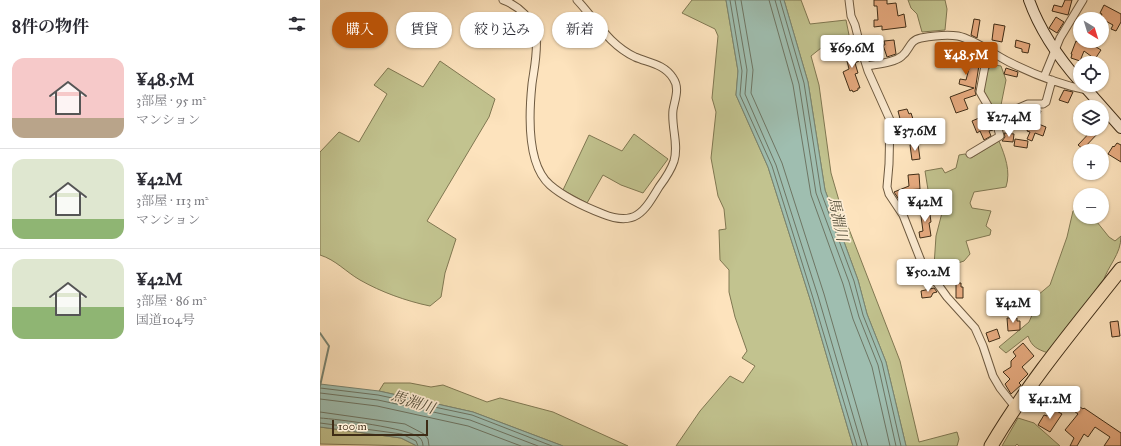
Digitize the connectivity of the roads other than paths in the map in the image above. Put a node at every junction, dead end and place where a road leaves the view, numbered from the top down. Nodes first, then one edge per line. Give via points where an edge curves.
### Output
1 (503, 0) edge
2 (577, 0) edge
3 (849, 0) edge
4 (1029, 0) edge
5 (1083, 0) edge
6 (988, 50) junction
7 (1054, 50) junction
8 (867, 66) junction
9 (1073, 73) edge
10 (1044, 77) junction
11 (1052, 80) junction
12 (1073, 87) edge
13 (1089, 92) edge
14 (995, 118) junction
15 (1121, 128) edge
16 (970, 154) dead end
17 (1121, 269) edge
18 (1015, 407) junction
19 (991, 446) edge

1 - 2 street via 523,13 536,35 529,122 536,162 541,174 553,188 581,204 614,218 628,219 646,208 674,161 676,145 673,111 677,84 668,70 662,66 635,57 610,40
3 - 8 street via 860,49
4 - 7 main road via 1035,17
5 - 7 street
6 - 8 street via 958,36 919,38 909,44 901,57
6 - 10 street via 1010,63
6 - 14 street via 980,92
7 - 9 main road
7 - 10 street
8 - 18 street via 890,120 887,187 889,194 903,215 920,260 946,297 975,328 993,376
10 - 11 street
11 - 12 street
11 - 14 street via 1046,102 1028,104
13 - 15 main road
14 - 16 street via 1000,136
17 - 18 highway
18 - 19 highway

